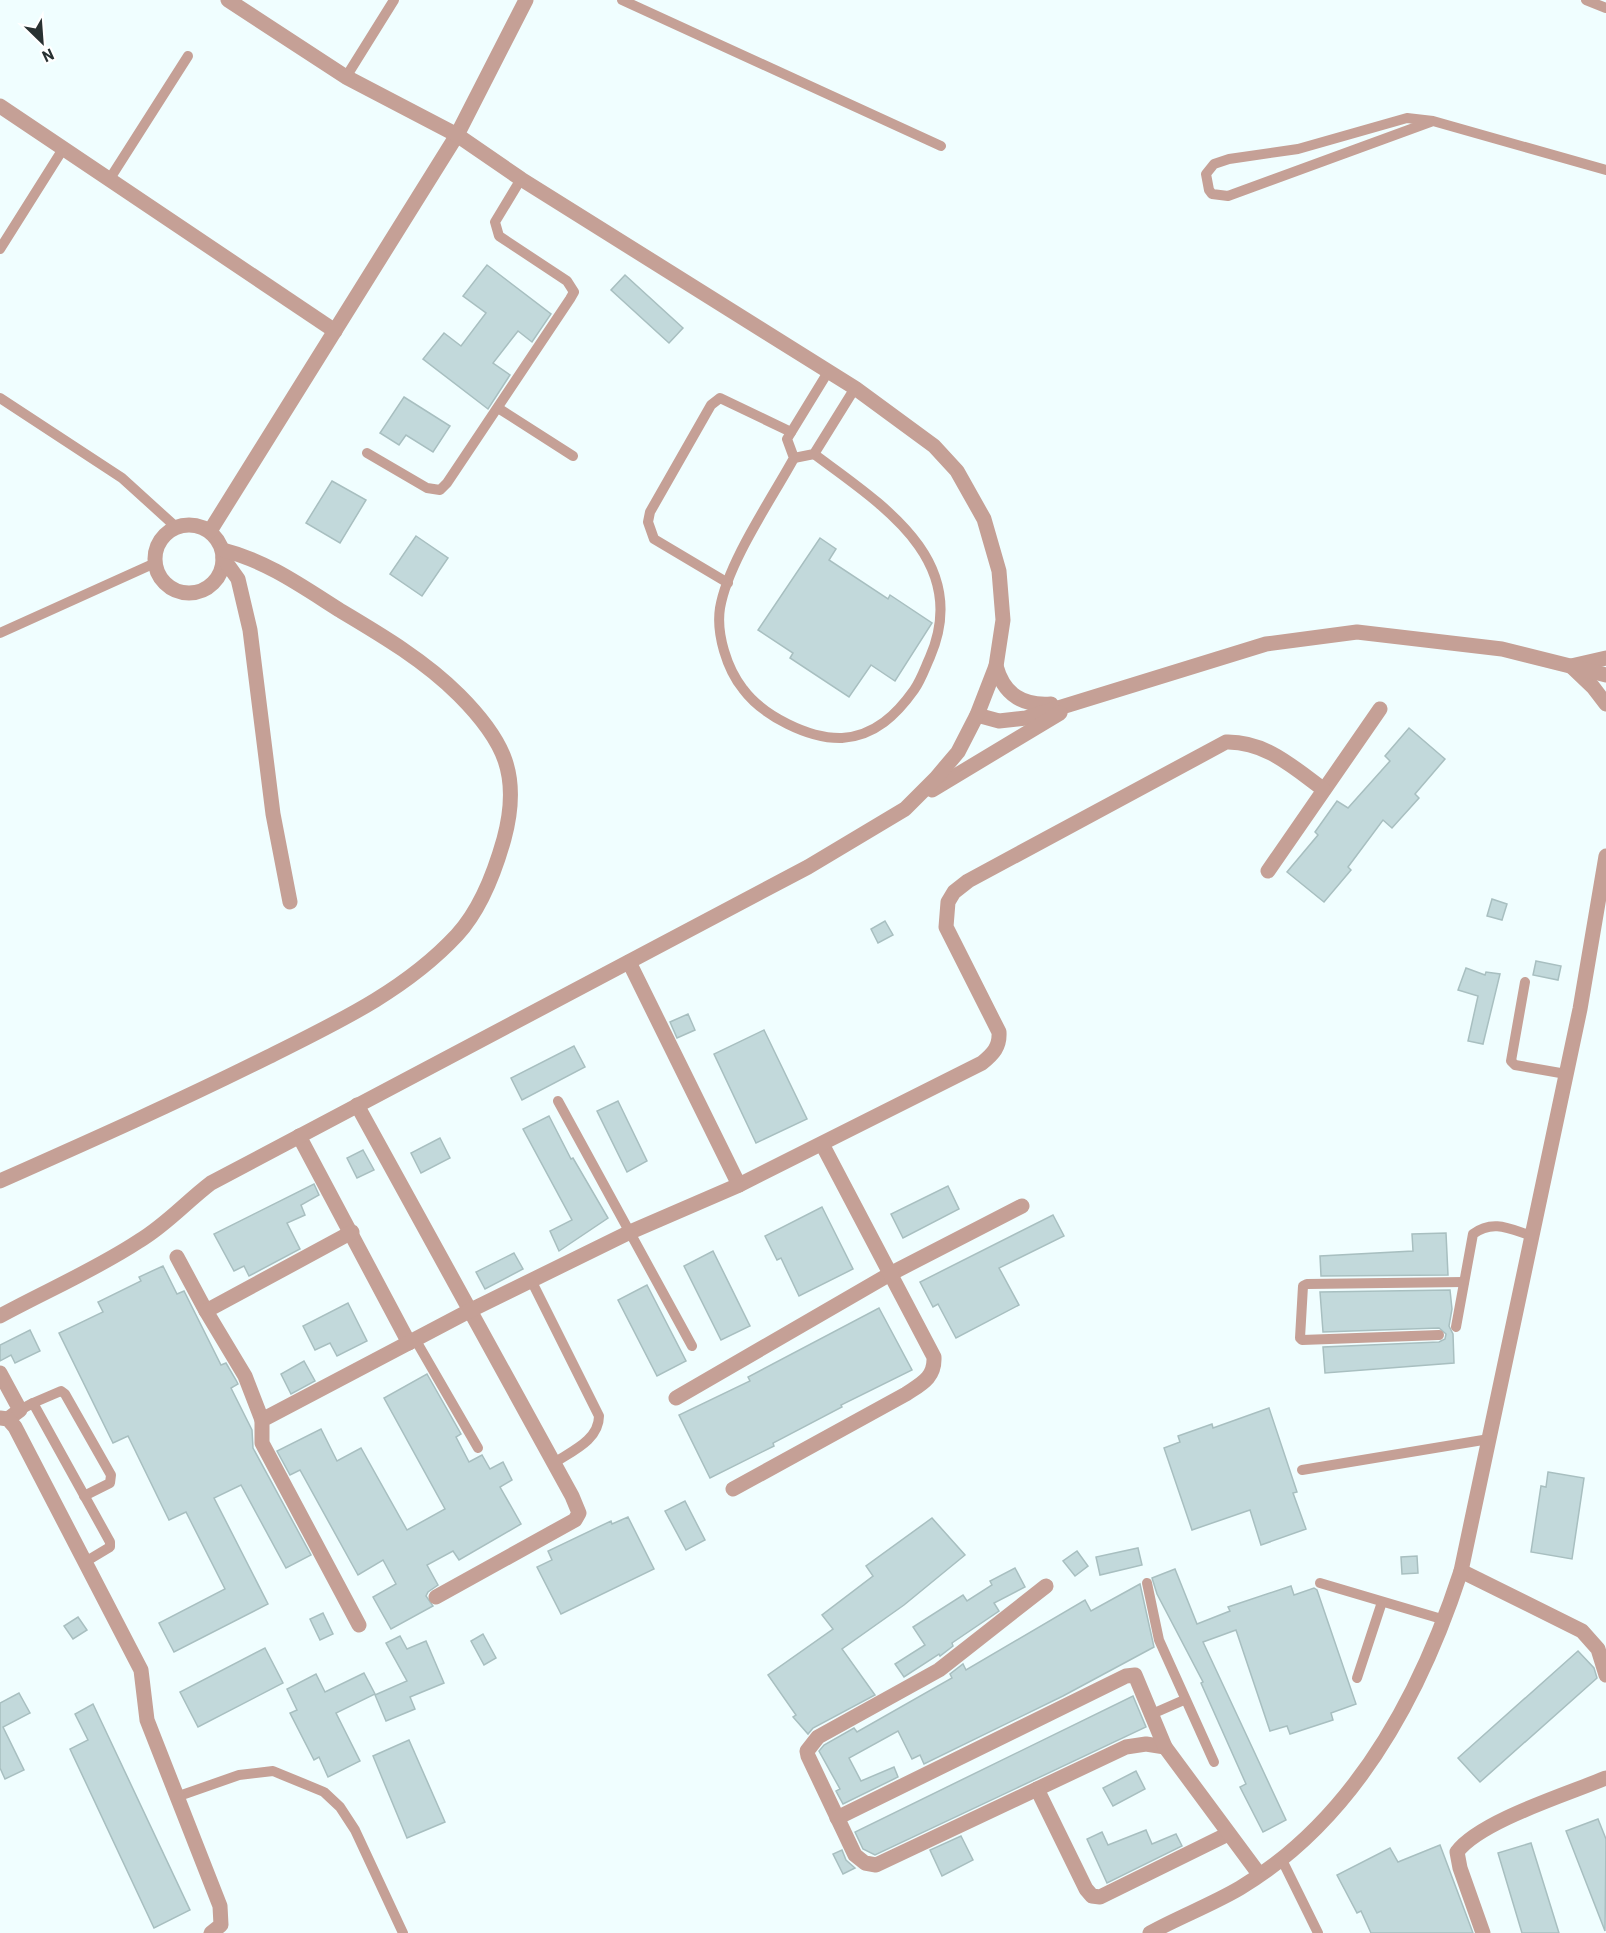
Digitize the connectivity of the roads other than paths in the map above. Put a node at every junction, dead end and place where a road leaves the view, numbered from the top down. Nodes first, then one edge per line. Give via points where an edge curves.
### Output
1 (394, 0) edge
2 (526, 0) edge
3 (622, 0) edge
4 (1586, 0) edge
5 (231, 1) edge
6 (1606, 8) edge
7 (188, 56) dead end
8 (346, 77) junction
9 (0, 106) edge
10 (1433, 121) junction
11 (457, 135) junction
12 (941, 146) dead end
13 (63, 148) junction
14 (1606, 170) edge
15 (521, 179) junction
16 (109, 180) junction
17 (0, 249) edge
18 (335, 331) junction
19 (828, 372) junction
20 (855, 388) junction
21 (0, 398) edge
22 (498, 408) junction
23 (791, 432) junction
24 (368, 453) dead end
25 (814, 454) junction
26 (573, 456) dead end
27 (794, 458) junction
28 (177, 527) junction
29 (210, 531) junction
30 (223, 554) junction
31 (155, 562) junction
32 (728, 583) junction
33 (0, 633) edge
34 (1606, 658) edge
35 (996, 666) junction
36 (1571, 666) junction
37 (1606, 675) edge
38 (1077, 703) junction
39 (1606, 704) edge
40 (1380, 709) dead end
41 (977, 715) junction
42 (1323, 789) junction
43 (905, 809) junction
44 (1606, 856) edge
45 (1268, 871) dead end
46 (1604, 878) edge
47 (290, 903) dead end
48 (629, 962) junction
49 (1525, 982) dead end
50 (1566, 1074) junction
51 (558, 1101) dead end
52 (357, 1106) junction
53 (299, 1136) junction
54 (822, 1144) junction
55 (0, 1181) edge
56 (739, 1185) junction
57 (1022, 1206) dead end
58 (352, 1232) junction
59 (628, 1233) junction
60 (1532, 1236) junction
61 (177, 1257) dead end
62 (890, 1274) junction
63 (532, 1282) junction
64 (1464, 1282) junction
65 (206, 1311) junction
66 (469, 1311) junction
67 (0, 1316) edge
68 (1456, 1327) dead end
69 (1439, 1335) dead end
70 (412, 1341) junction
71 (692, 1346) dead end
72 (0, 1373) edge
73 (676, 1398) dead end
74 (27, 1406) junction
75 (4, 1419) edge
76 (262, 1420) junction
77 (1489, 1439) junction
78 (478, 1448) dead end
79 (554, 1463) junction
80 (1302, 1470) dead end
81 (733, 1489) dead end
82 (84, 1496) junction
83 (85, 1562) junction
84 (1461, 1571) junction
85 (1147, 1583) dead end
86 (1320, 1583) dead end
87 (1046, 1586) dead end
88 (436, 1597) dead end
89 (1382, 1602) junction
90 (1445, 1620) junction
91 (359, 1625) dead end
92 (1606, 1675) edge
93 (1357, 1678) dead end
94 (1184, 1700) junction
95 (1152, 1714) junction
96 (1165, 1747) junction
97 (1214, 1762) dead end
98 (1606, 1778) edge
99 (1037, 1789) junction
100 (179, 1796) junction
101 (837, 1818) junction
102 (1228, 1834) junction
103 (1281, 1858) junction
104 (1259, 1874) junction
105 (212, 1933) edge
106 (403, 1933) edge
107 (1150, 1933) edge
108 (1318, 1933) edge
109 (1483, 1933) edge

1 - 8 lane
2 - 11 street
3 - 12 lane
4 - 6 lane
5 - 8 street
7 - 16 lane
8 - 11 street
9 - 13 street
10 - 10 lane via 1407,118 1298,149 1229,159 1209,168 1207,184 1212,194 1228,196
10 - 14 lane
11 - 15 street
11 - 18 street
13 - 16 street
13 - 17 lane
15 - 19 street
15 - 22 lane via 495,222 496,230 499,236 567,281 574,292
16 - 18 street
18 - 29 street
19 - 20 street
19 - 23 lane
20 - 25 lane
20 - 35 street via 934,446 957,471 984,519 999,571 1003,620
21 - 28 lane via 122,478
22 - 24 lane via 440,490 427,488
22 - 26 lane
23 - 27 lane via 787,439
23 - 32 lane via 720,398 711,405 650,512 648,522 654,539
25 - 27 lane
25 - 32 lane via 906,528 930,563 942,600 939,637 918,684 899,711 876,729 843,738 813,735 789,723 763,708 743,689 729,663 721,635 720,608
27 - 32 lane
28 - 29 street via 199,526
28 - 31 street via 160,541
29 - 30 street via 218,539
30 - 31 street via 220,573 213,583 194,592 173,589 158,573
30 - 47 street via 238,579 250,630 273,814
30 - 55 street via 251,557 272,568 398,646 445,681 468,704 505,756 513,785 500,855 482,896 459,933 416,974 365,1007 163,1109
31 - 33 lane
34 - 36 street
35 - 38 street via 1003,685 1018,699 1033,705
35 - 41 street
36 - 37 street
36 - 38 street via 1502,649 1357,632 1266,644
36 - 39 street
38 - 41 street via 1026,718 999,721
38 - 43 street
40 - 42 street
41 - 43 street via 958,752
42 - 45 street
42 - 54 street via 1274,753 1255,745 1226,742 968,881 948,902 946,927 993,1016 1000,1042 982,1063
43 - 48 street via 808,867
44 - 46 street
46 - 50 street
48 - 52 street
48 - 56 street
49 - 50 lane via 1511,1060 1515,1065
50 - 60 street
51 - 59 lane
52 - 53 street
52 - 66 street
53 - 58 street
53 - 67 street via 211,1183 140,1241
54 - 56 street
54 - 62 street
56 - 59 street
57 - 62 street
58 - 65 street
58 - 70 street
59 - 63 street
59 - 71 lane
60 - 64 lane via 1494,1224 1483,1227 1473,1234
60 - 77 street
61 - 65 street
62 - 73 street
62 - 81 street via 934,1358 928,1380
63 - 66 street
63 - 79 lane via 599,1416 599,1428 593,1436
64 - 68 lane
64 - 69 lane via 1303,1286 1302,1340
65 - 76 street via 245,1376
66 - 70 street
66 - 79 street
70 - 76 street
70 - 78 lane
72 - 74 street
74 - 75 street
74 - 82 lane
74 - 82 lane via 55,1392 65,1394 111,1475 110,1483
75 - 83 street via 15,1427
76 - 91 street via 262,1443
77 - 80 lane
77 - 84 street
79 - 88 street via 577,1507 575,1520
82 - 83 lane via 110,1547
83 - 100 street via 141,1670 147,1720
84 - 90 street
84 - 92 street via 1582,1631 1598,1649
85 - 94 lane via 1159,1640
86 - 89 lane
87 - 101 street via 939,1670 811,1744 808,1756
89 - 90 lane
89 - 93 lane
90 - 103 street via 1395,1725 1348,1792
94 - 95 lane
94 - 97 lane
95 - 96 street
95 - 101 street via 1135,1675 1126,1676
96 - 99 street via 1126,1747
96 - 102 street
98 - 109 street via 1484,1829 1465,1841 1457,1852 1460,1868
99 - 101 street via 876,1865 855,1855
99 - 102 street via 1092,1896 1100,1897
100 - 105 street via 223,1917
100 - 106 lane via 239,1774 273,1771 324,1792 355,1830
102 - 104 street
103 - 104 street
103 - 108 lane
104 - 107 street via 1240,1888

